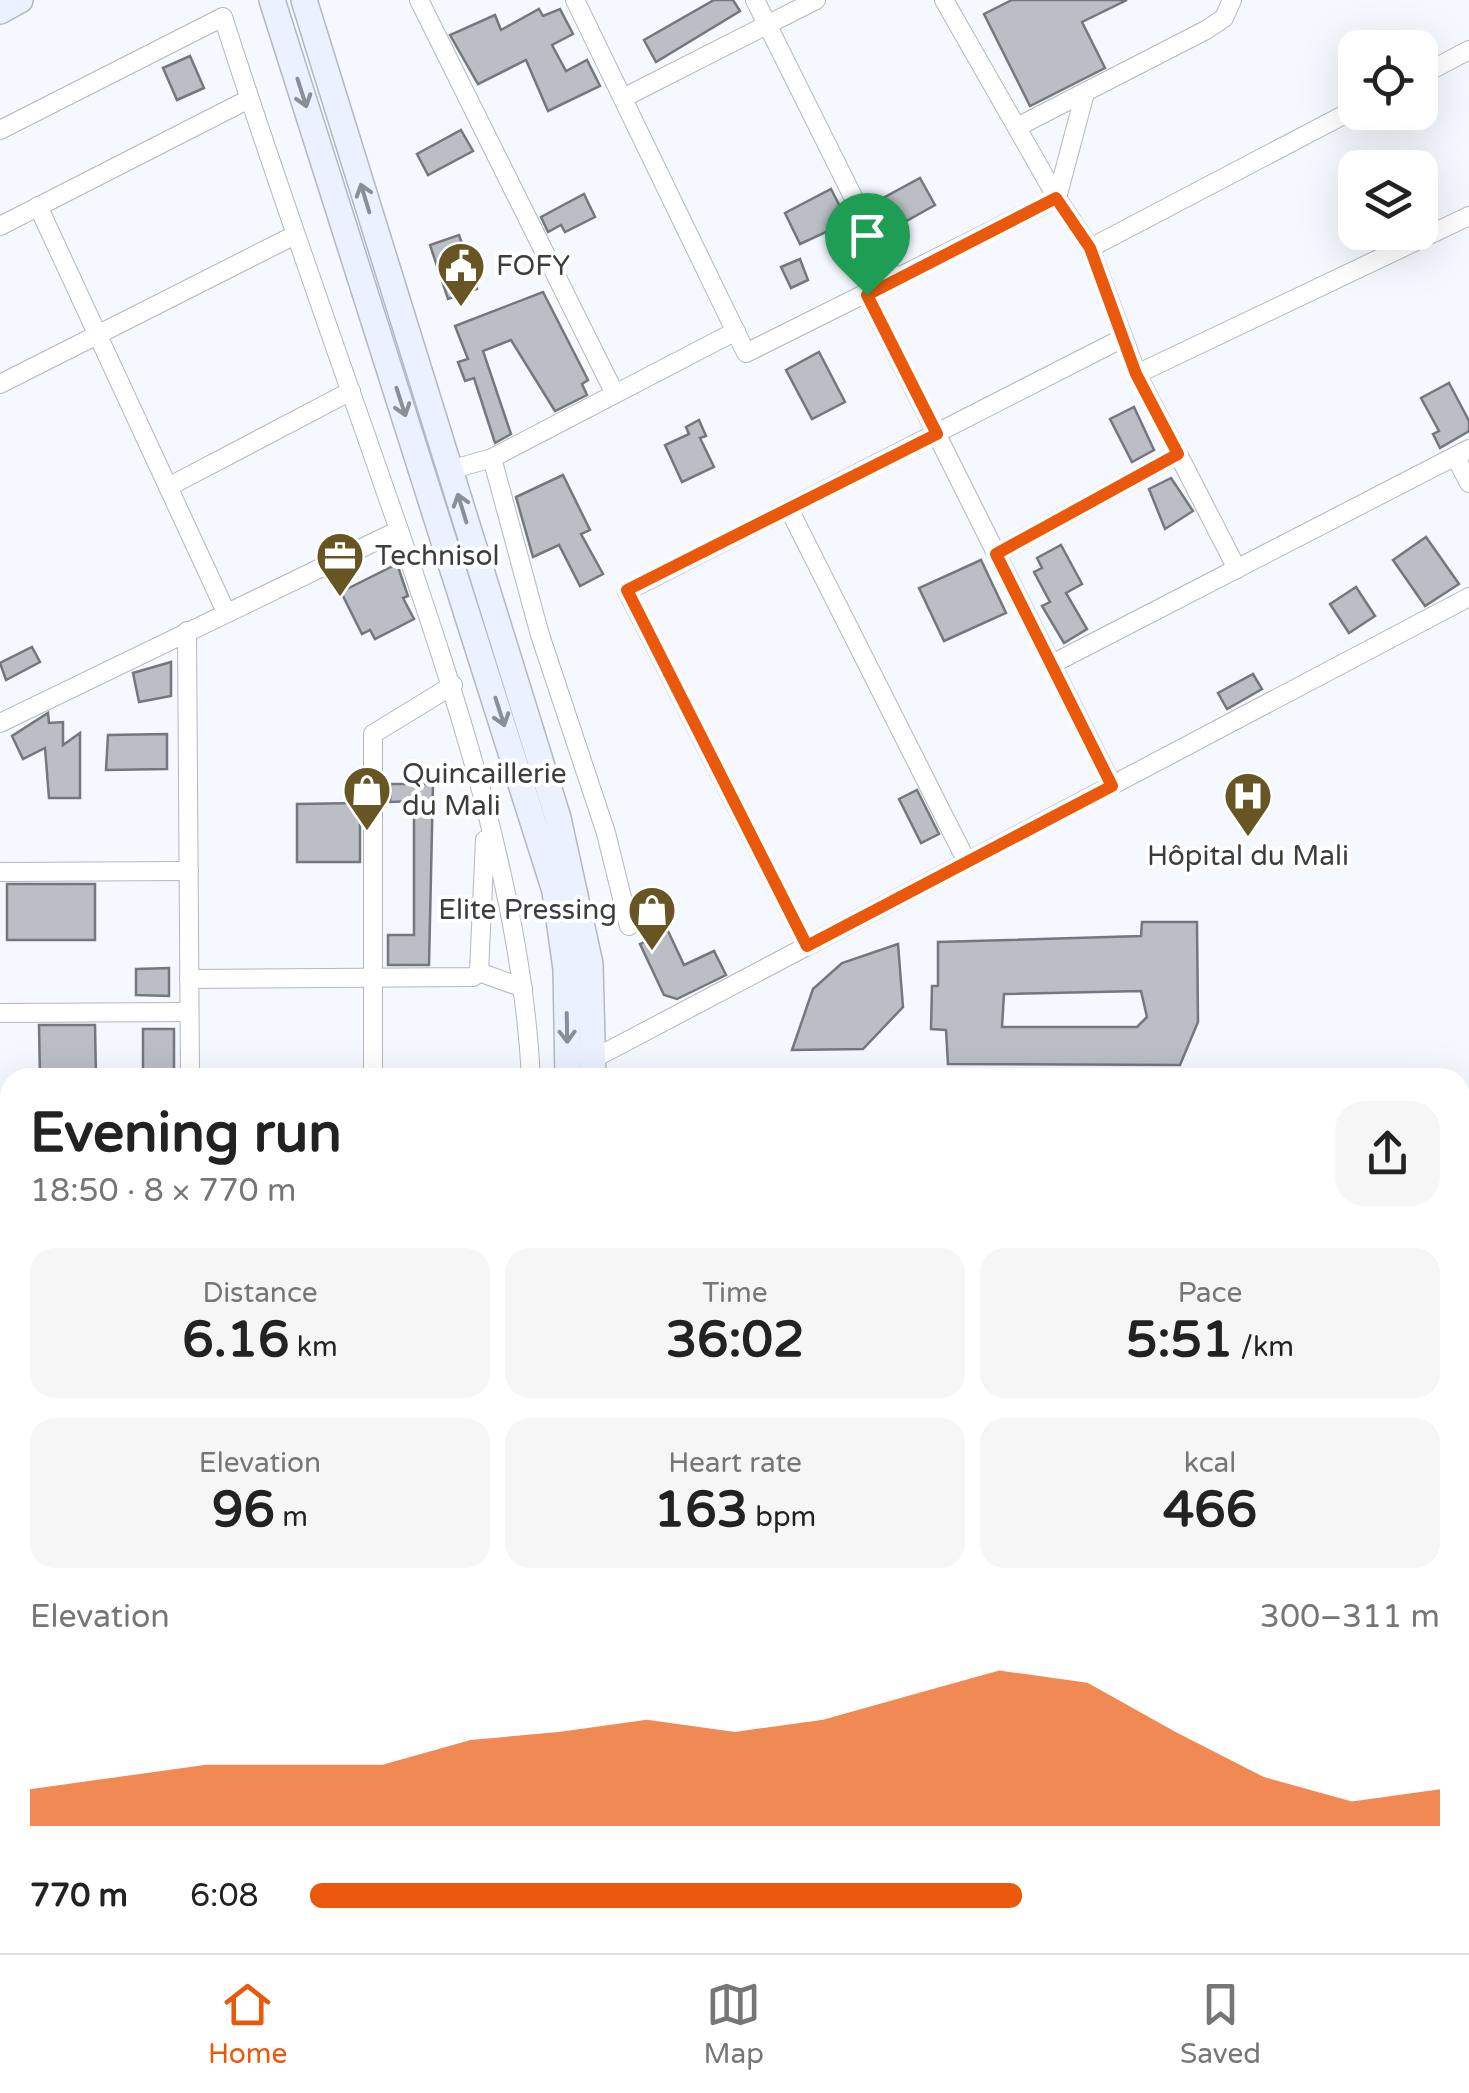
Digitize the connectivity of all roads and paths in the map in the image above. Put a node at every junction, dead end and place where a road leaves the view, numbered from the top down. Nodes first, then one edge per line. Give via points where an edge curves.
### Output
1 (20, 0) edge
2 (272, 0) edge
3 (304, 0) edge
4 (418, 0) edge
5 (575, 0) edge
6 (755, 0) edge
7 (816, 0) edge
8 (944, 0) edge
9 (1232, 0) edge
10 (0, 11) edge
11 (767, 25) junction
12 (1469, 50) edge
13 (1438, 66) edge
14 (1085, 92) junction
15 (249, 98) junction
16 (623, 98) junction
17 (1338, 119) edge
18 (1019, 126) junction
19 (0, 130) edge
20 (1056, 198) junction
21 (38, 206) junction
22 (1469, 216) edge
23 (0, 226) edge
24 (293, 236) junction
25 (1090, 248) junction
26 (895, 282) junction
27 (867, 295) junction
28 (736, 331) junction
29 (98, 335) junction
30 (1123, 338) junction
31 (1136, 374) junction
32 (0, 384) edge
33 (351, 391) junction
34 (615, 394) junction
35 (937, 434) junction
36 (1178, 454) junction
37 (1463, 454) edge
38 (492, 458) junction
39 (450, 470) junction
40 (1469, 483) edge
41 (168, 487) junction
42 (789, 509) junction
43 (399, 530) junction
44 (996, 554) junction
45 (1237, 570) junction
46 (1469, 598) edge
47 (226, 612) junction
48 (187, 631) junction
49 (1052, 664) junction
50 (453, 685) junction
51 (0, 723) edge
52 (1112, 786) junction
53 (487, 820) junction
54 (967, 862) junction
55 (188, 871) junction
56 (0, 872) edge
57 (629, 926) dead end
58 (807, 946) junction
59 (479, 972) junction
60 (189, 979) junction
61 (373, 981) junction
62 (522, 988) junction
63 (189, 1012) junction
64 (0, 1013) edge
65 (190, 1068) edge
66 (372, 1068) edge
67 (530, 1068) edge
68 (568, 1068) edge
69 (593, 1068) edge

1 - 10 street
2 -> 68 street via 555,891 566,969
39 -> 3 street
4 - 34 street
5 - 16 street
6 - 11 street
7 - 11 street
8 - 18 street
9 - 14 street via 1224,18 1206,30
11 - 16 street
11 - 26 street
12 - 13 street
14 - 18 street
14 - 20 street
15 - 19 street via 223,18
15 - 21 street
15 - 24 street
16 - 28 street
17 - 25 street
18 - 20 street
20 - 25 street
20 - 26 street
21 - 23 street
21 - 29 street
22 - 31 street
24 - 29 street
24 - 33 street
25 - 30 street
26 - 27 street
27 - 28 street via 746,354
27 - 35 street
28 - 34 street
29 - 32 street
29 - 41 street
30 - 31 street
30 - 35 street
31 - 36 street
33 - 41 street
33 - 43 street
34 - 38 street
35 - 42 street
35 - 44 street
36 - 44 street
36 - 45 street
37 - 40 street
37 - 45 street
38 - 39 street
38 - 57 street
69 -> 39 street via 590,964 578,891
41 - 47 street
42 - 54 street
42 - 58 street via 627,590
43 - 47 street
43 - 50 street
44 - 49 street
45 - 49 street
46 - 52 street
47 - 48 street
48 - 51 street
48 - 55 street
49 - 52 street
50 - 53 street
50 - 61 street via 373,734
52 - 54 street
53 - 59 street
53 - 62 street
54 - 58 street
55 - 56 street
55 - 60 street
58 - 69 street
59 - 61 street via 472,978
59 - 62 street
60 - 61 street
60 - 63 street
61 - 66 street
62 - 67 street
63 - 64 street
63 - 65 street

